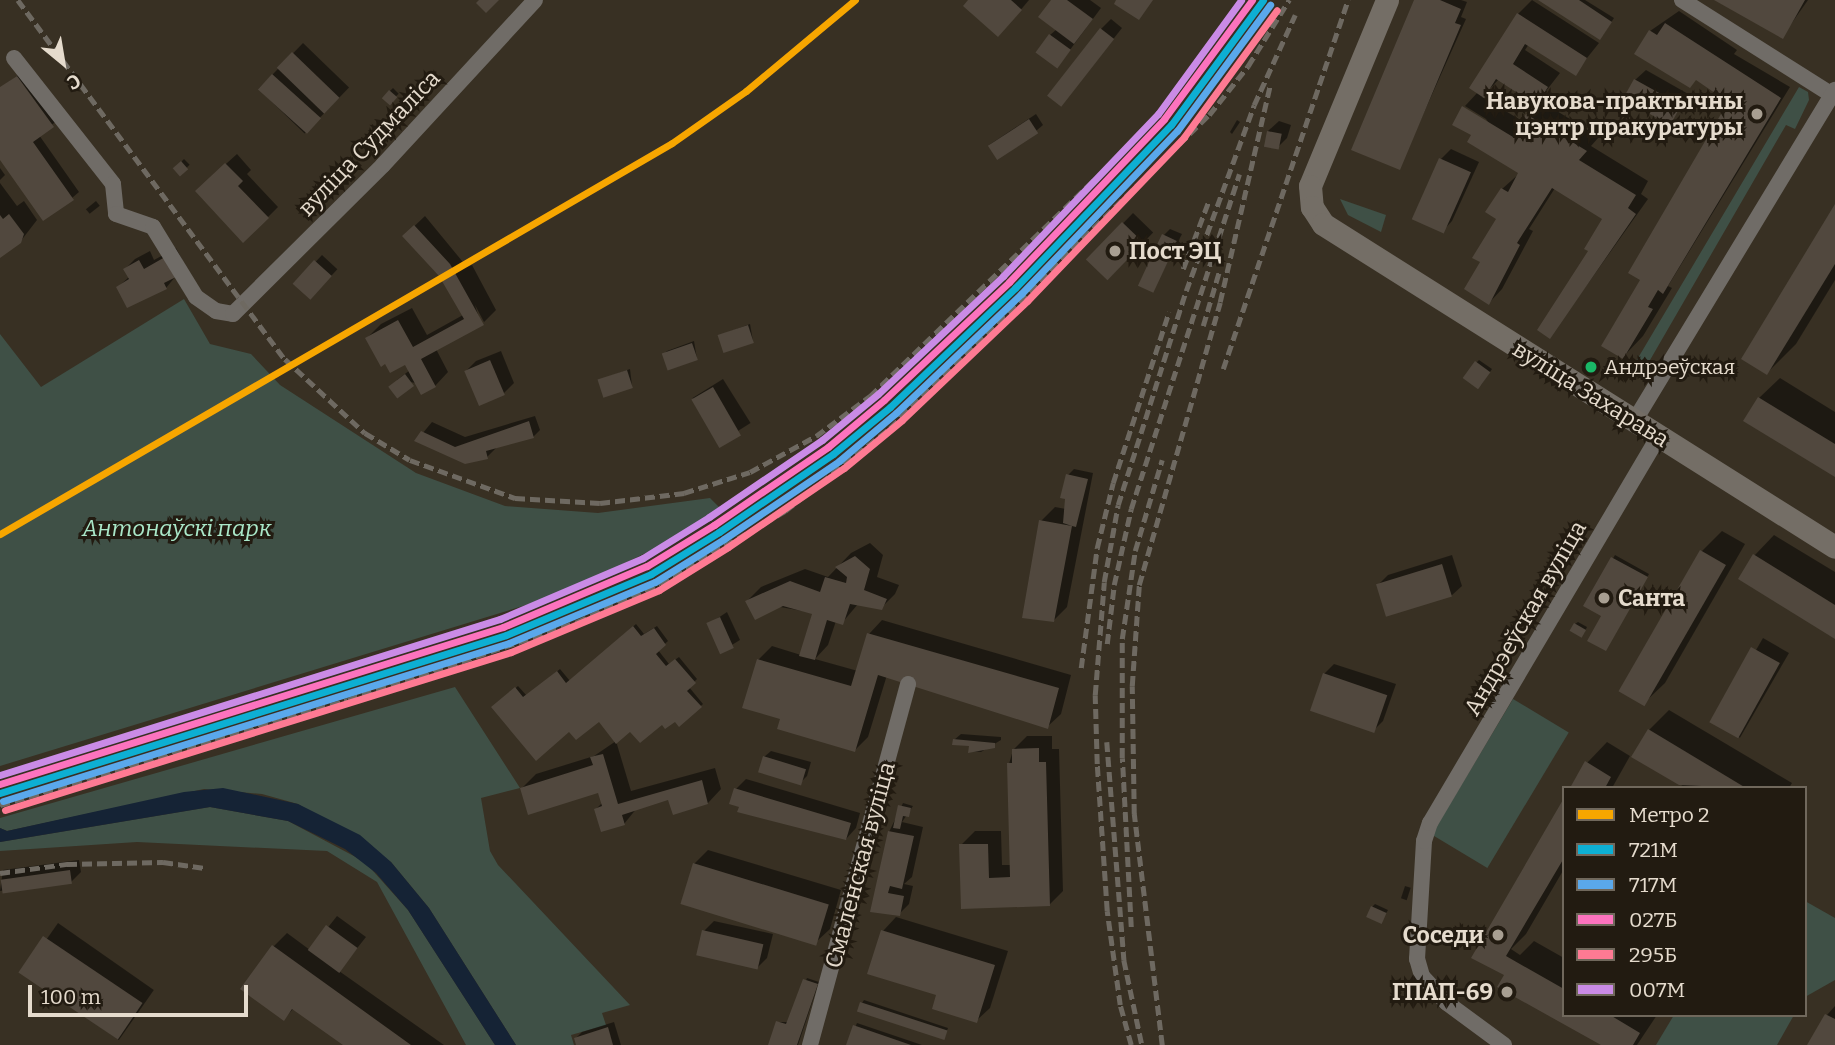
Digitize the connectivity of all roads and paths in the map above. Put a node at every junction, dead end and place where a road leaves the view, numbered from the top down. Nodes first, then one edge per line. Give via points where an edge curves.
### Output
1 (535, 0) edge
2 (1387, 0) edge
3 (1682, 0) edge
4 (14, 58) dead end
5 (1833, 93) edge
6 (1634, 420) junction
7 (1658, 436) junction
8 (1835, 547) edge
9 (908, 684) dead end
10 (810, 1045) edge
11 (1504, 1045) edge

1 - 4 street, вуліца Судмаліса via 383,164 233,314 216,311 196,297 152,228 116,214 113,184
2 - 6 main road, вуліца Захарава via 1310,186 1317,216 1346,242
3 - 5 street
5 - 6 street
6 - 7 main road, вуліца Захарава
7 - 8 main road, вуліца Захарава
7 - 11 street, Андрэеўская вуліца via 1430,823 1424,841 1419,967 1447,1003
9 - 10 street, Смаленская вуліца

